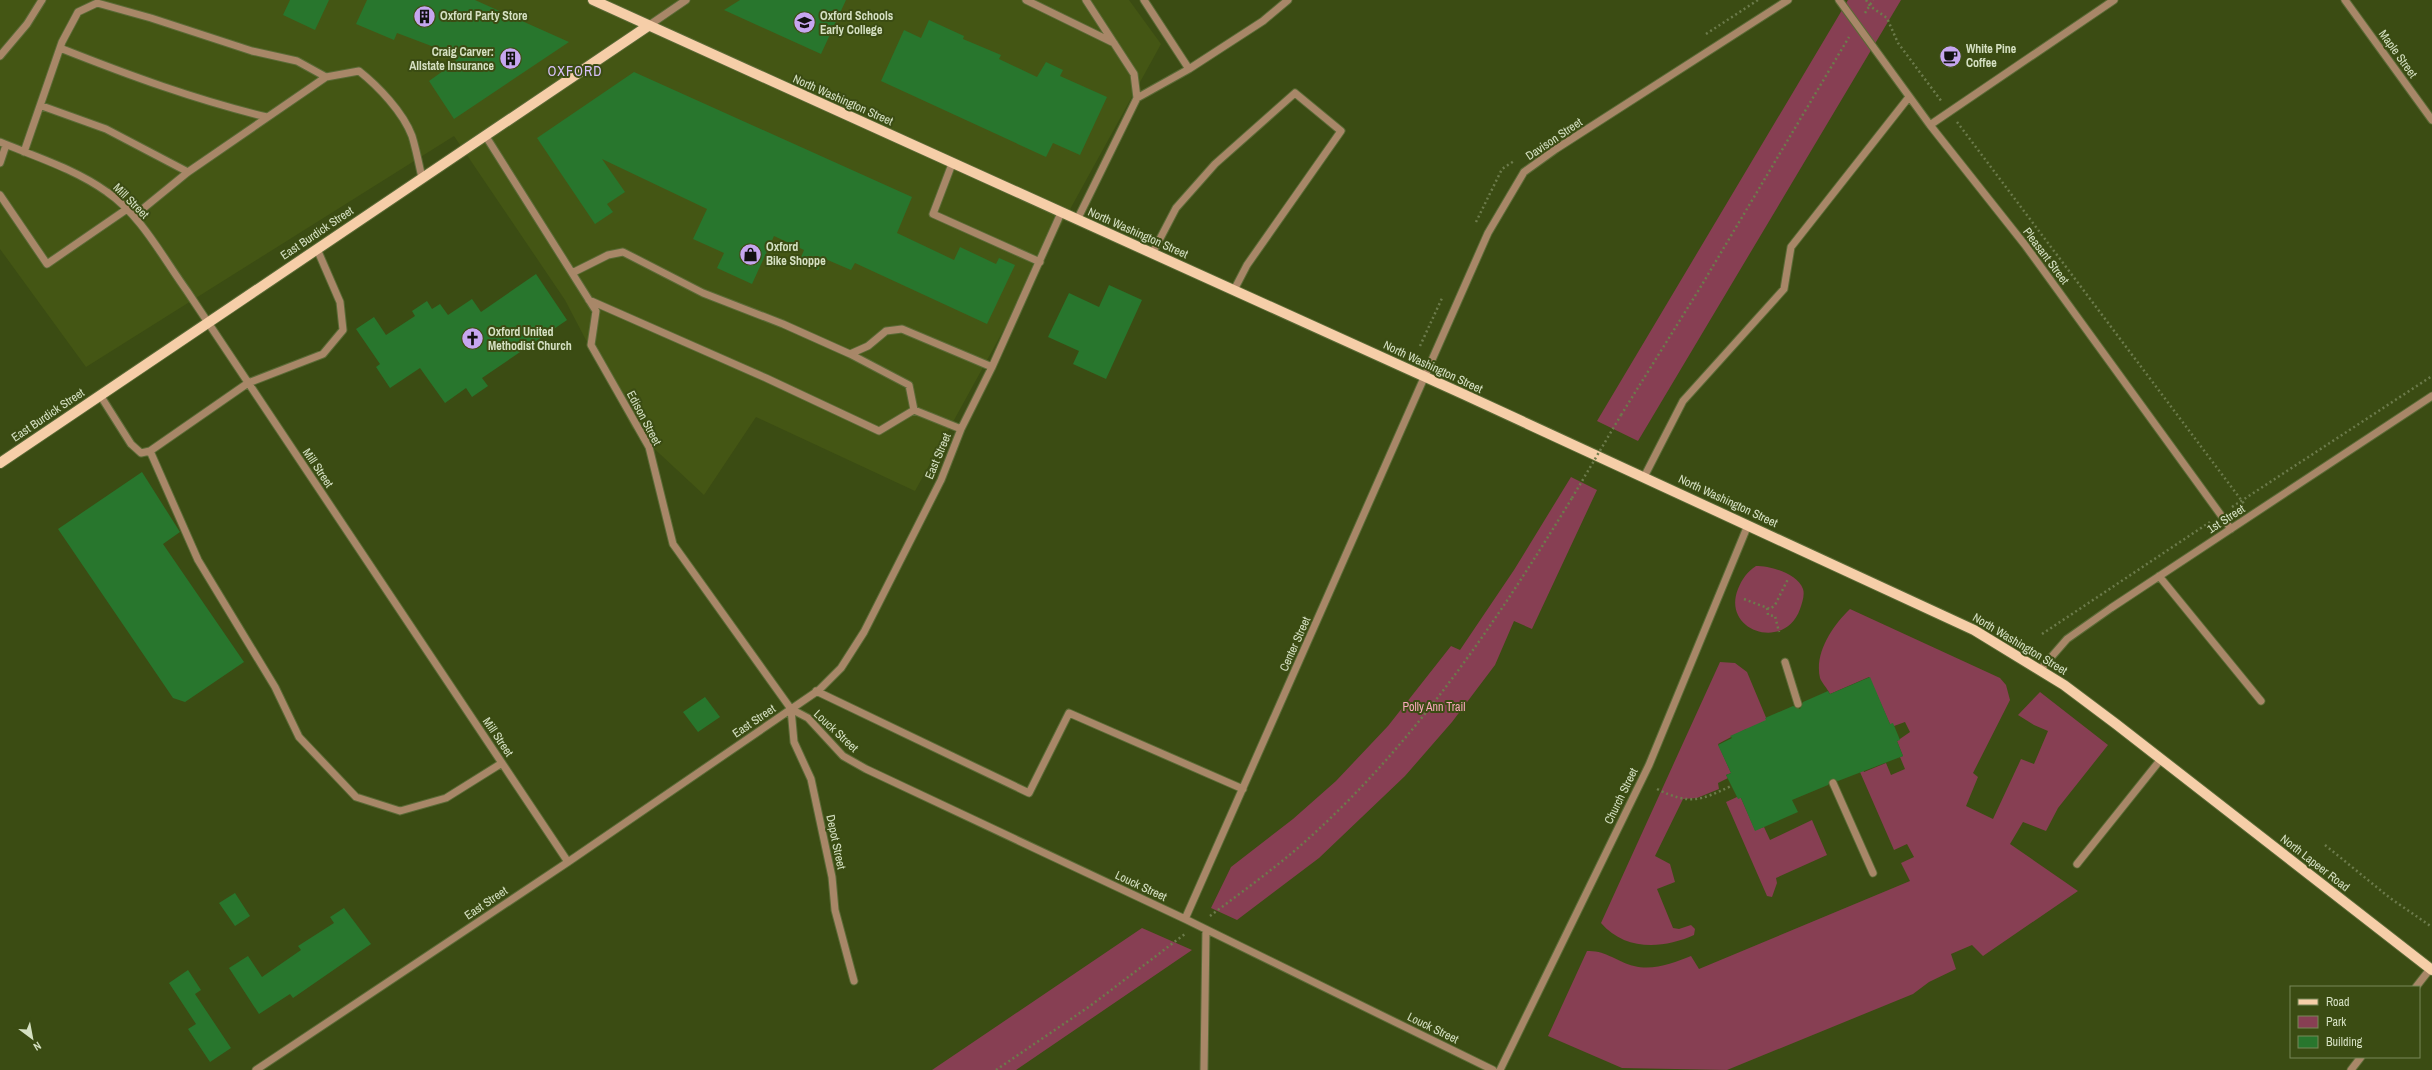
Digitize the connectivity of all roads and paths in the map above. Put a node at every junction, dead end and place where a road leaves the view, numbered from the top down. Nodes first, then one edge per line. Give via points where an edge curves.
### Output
1 (42, 0) edge
2 (593, 0) edge
3 (686, 0) edge
4 (1026, 0) edge
5 (1086, 0) edge
6 (1144, 0) edge
7 (1288, 0) edge
8 (1788, 0) edge
9 (1839, 0) edge
10 (1866, 0) edge
11 (1873, 0) edge
12 (2114, 0) edge
13 (2345, 0) edge
14 (1870, 6) junction
15 (1856, 24) junction
16 (648, 26) junction
17 (1114, 43) junction
18 (60, 48) junction
19 (0, 56) edge
20 (1189, 70) junction
21 (326, 77) junction
22 (1909, 97) junction
23 (1137, 98) junction
24 (42, 106) junction
25 (1950, 112) junction
26 (267, 117) junction
27 (2432, 120) edge
28 (1930, 125) junction
29 (485, 135) junction
30 (3, 143) edge
31 (24, 152) junction
32 (0, 163) edge
33 (952, 164) junction
34 (188, 172) junction
35 (422, 178) junction
36 (0, 196) edge
37 (127, 209) junction
38 (1062, 213) junction
39 (134, 216) junction
40 (1077, 220) junction
41 (316, 249) junction
42 (1152, 254) junction
43 (1040, 262) junction
44 (572, 273) junction
45 (1234, 290) junction
46 (589, 300) junction
47 (208, 323) junction
48 (850, 354) junction
49 (992, 367) junction
50 (2432, 376) edge
51 (1426, 378) junction
52 (248, 384) junction
53 (100, 396) junction
54 (2432, 396) edge
55 (914, 410) junction
56 (962, 429) junction
57 (150, 451) junction
58 (0, 463) edge
59 (1644, 477) junction
60 (2242, 501) junction
61 (2221, 515) junction
62 (2252, 515) junction
63 (1748, 525) junction
64 (2231, 529) junction
65 (2159, 576) junction
66 (1788, 578) dead end
67 (1744, 599) dead end
68 (1767, 608) junction
69 (1779, 632) dead end
70 (2042, 634) dead end
71 (1785, 662) dead end
72 (2040, 670) junction
73 (816, 691) junction
74 (2261, 701) dead end
75 (1798, 704) dead end
76 (791, 709) junction
77 (2161, 759) junction
78 (502, 763) junction
79 (2182, 775) joint
80 (1833, 783) dead end
81 (1731, 786) dead end
82 (1243, 789) junction
83 (1657, 789) dead end
84 (2325, 845) dead end
85 (568, 862) junction
86 (2077, 864) dead end
87 (1873, 873) dead end
88 (1185, 919) junction
89 (1197, 926) junction
90 (2432, 927) edge
91 (1206, 930) junction
92 (2431, 970) edge
93 (854, 981) dead end
94 (2417, 986) edge
95 (2360, 1058) edge
96 (256, 1070) edge
97 (996, 1070) edge
98 (1204, 1070) edge
99 (1493, 1070) edge
100 (1500, 1070) edge
101 (2351, 1070) edge

1 - 19 street via 27,24
2 - 16 main road, North Washington Street
3 - 16 street
4 - 17 street
5 - 17 street
6 - 20 street
7 - 20 street via 1263,22
8 - 51 street, Davison Street via 1524,172 1488,233
9 - 15 street, Pleasant Street
10 - 14 path
11 - 14 path
12 - 25 street
13 - 27 street, Maple Street
14 - 15 path
14 - 25 path via 1887,18 1898,44
15 - 22 street, Pleasant Street
15 - 89 path, bridge via 1700,288 1499,615 1405,738 1362,786 1273,868
16 - 29 main road, East Burdick Street
16 - 33 main road, North Washington Street
17 - 23 street via 1134,74
18 - 21 street via 78,12 97,3 252,51 297,61
18 - 24 street
18 - 26 street via 127,75 222,106
20 - 23 street
21 - 26 street
21 - 35 street via 359,71 376,84 411,134
22 - 28 street, Pleasant Street
22 - 59 street via 1791,247 1784,289 1683,401
23 - 40 street
24 - 31 street
24 - 34 street via 106,129
25 - 28 street
25 - 60 path
26 - 34 street
28 - 61 street, Pleasant Street via 2025,245
29 - 35 main road, East Burdick Street
29 - 44 street, Edison Street
30 - 31 street, Mill Street
30 - 32 street
31 - 37 street, Mill Street via 78,174 108,192
33 - 38 main road, North Washington Street
33 - 43 street via 933,214
34 - 39 street
35 - 41 main road, East Burdick Street
36 - 37 street via 47,264
37 - 39 street, Mill Street
38 - 40 main road, North Washington Street
38 - 43 street, East Street
39 - 47 street, Mill Street
40 - 42 main road, North Washington Street
41 - 47 main road, East Burdick Street
41 - 52 street via 340,302 343,330 323,354
42 - 45 main road, North Washington Street
42 - 45 street via 1176,208 1215,164 1295,93 1341,131 1247,265
43 - 49 street, East Street
44 - 46 street, Edison Street
44 - 48 street via 608,255 622,252 703,293
45 - 51 main road, North Washington Street
46 - 55 street via 879,431
46 - 76 street, Edison Street via 596,310 591,345 649,447 673,544
47 - 52 street, Mill Street
47 - 53 main road, East Burdick Street
48 - 49 street via 868,346 886,332 902,329
48 - 55 street via 909,386
49 - 56 street, East Street
50 - 60 path
51 - 59 main road, North Washington Street
51 - 82 street, Center Street
52 - 57 street
52 - 78 street, Mill Street
53 - 57 street via 131,444 141,453
53 - 58 main road, East Burdick Street
54 - 62 street, 1st Street
55 - 56 street
56 - 73 street, East Street via 941,480 864,632 841,668
57 - 78 street via 198,560 275,687 299,737 356,797 400,811 446,798
59 - 63 main road, North Washington Street
60 - 61 path
60 - 62 path
61 - 64 street, Pleasant Street
61 - 70 path
62 - 64 street, 1st Street
63 - 72 main road, North Washington Street via 1974,630
63 - 100 street, Church Street via 1649,765
64 - 65 street, 1st Street
65 - 72 street, 1st Street via 2067,640
65 - 74 street
66 - 68 path via 1775,605
67 - 68 path
68 - 69 path via 1768,615 1775,616
71 - 75 street
72 - 77 main road, North Washington Street via 2064,685
73 - 76 street, East Street
73 - 82 street via 1029,793 1069,713
76 - 85 street, East Street
76 - 88 street, Louck Street via 808,718 843,756 866,769
76 - 93 street, Depot Street via 794,742 811,779 832,877 835,910
77 - 79 main road, North Washington Street
77 - 86 street
78 - 85 street, Mill Street
79 - 92 main road, North Lapeer Road
80 - 87 street
81 - 83 path via 1701,800 1675,798
82 - 88 street, Center Street
84 - 90 path via 2390,898
85 - 96 street, East Street
88 - 89 street, Louck Street
89 - 91 street, Louck Street
89 - 97 path via 1090,1006
91 - 98 street
91 - 99 street, Louck Street
92 - 94 street
95 - 101 street

